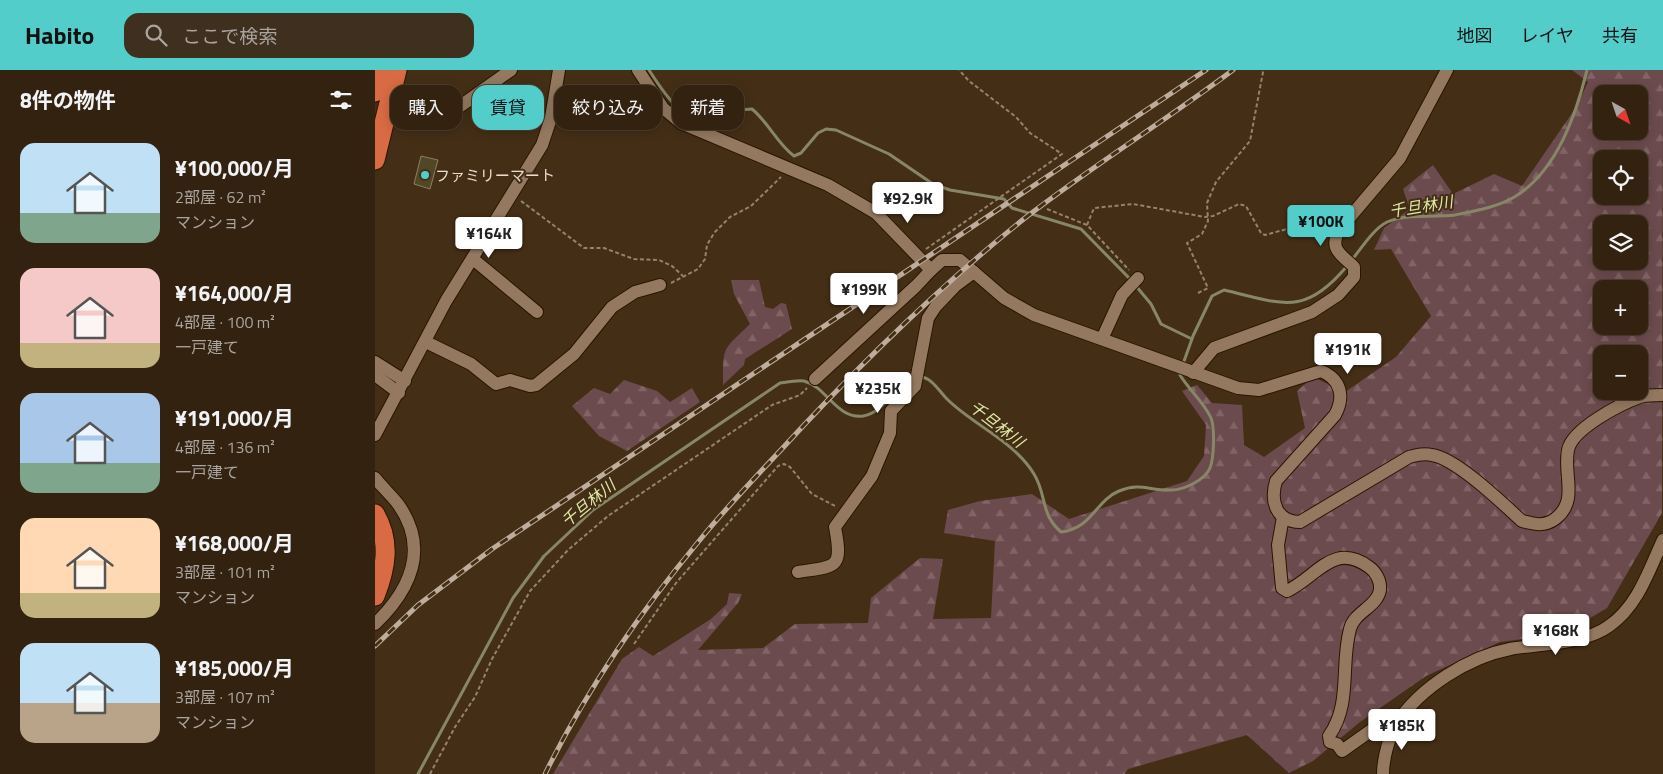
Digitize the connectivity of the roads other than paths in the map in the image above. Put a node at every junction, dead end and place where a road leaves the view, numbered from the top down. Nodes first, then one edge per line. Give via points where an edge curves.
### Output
1 (380, 70) edge
2 (397, 70) edge
3 (511, 70) edge
4 (559, 70) edge
5 (638, 70) edge
6 (1447, 70) edge
7 (379, 92) edge
8 (375, 160) edge
9 (473, 259) junction
10 (931, 270) junction
11 (975, 272) junction
12 (1134, 283) road end
13 (661, 285) road end
14 (537, 312) dead end
15 (1102, 340) junction
16 (426, 342) junction
17 (375, 362) edge
18 (1191, 372) junction
19 (375, 375) edge
20 (815, 379) dead end
21 (402, 387) junction
22 (1663, 395) edge
23 (375, 435) edge
24 (375, 478) edge
25 (375, 514) edge
26 (1283, 517) junction
27 (1663, 540) edge
28 (798, 572) dead end
29 (375, 596) edge
30 (375, 624) edge
31 (1396, 724) junction
32 (1383, 774) edge

1 - 7 highway
2 - 7 highway
3 - 7 street via 459,107 442,110
4 - 9 street via 543,145
5 - 10 street via 663,108 681,123 828,184 876,213
6 - 18 street via 1400,158 1339,230 1334,241 1336,249 1354,267 1354,277 1338,295 1312,312 1214,348
7 - 8 highway
9 - 14 street
9 - 16 street via 446,301
10 - 11 street via 942,260 960,260
10 - 20 street
11 - 15 street via 1004,298 1034,315
11 - 28 street via 955,286 928,318 915,386 891,411 889,434 872,476 835,527 839,550 837,561 830,567
12 - 15 street via 1122,295
13 - 16 street via 635,292 612,307 574,354 536,386 510,380 496,384 471,364
15 - 18 street
16 - 21 street
17 - 21 street
18 - 26 street via 1238,388 1259,390 1321,371 1337,382 1342,392 1341,404 1335,415 1276,481 1272,493 1274,506
19 - 21 street
21 - 23 street
22 - 26 street via 1641,397 1576,433 1568,449 1570,492 1567,505 1550,522 1537,525 1522,521 1449,461 1421,454 1409,457 1300,522 1291,522
24 - 30 street via 405,515 412,536 413,558 405,588
25 - 29 highway via 387,546 384,572
26 - 31 street via 1278,545 1282,588 1287,591 1301,585 1328,560 1341,557 1359,559 1375,571 1379,582 1380,591 1350,628 1345,690 1339,722 1329,736 1330,742 1337,744 1342,751 1373,729
27 - 31 street via 1634,601 1624,615 1607,628 1578,639 1507,650 1454,671 1423,693
31 - 32 street via 1383,763

